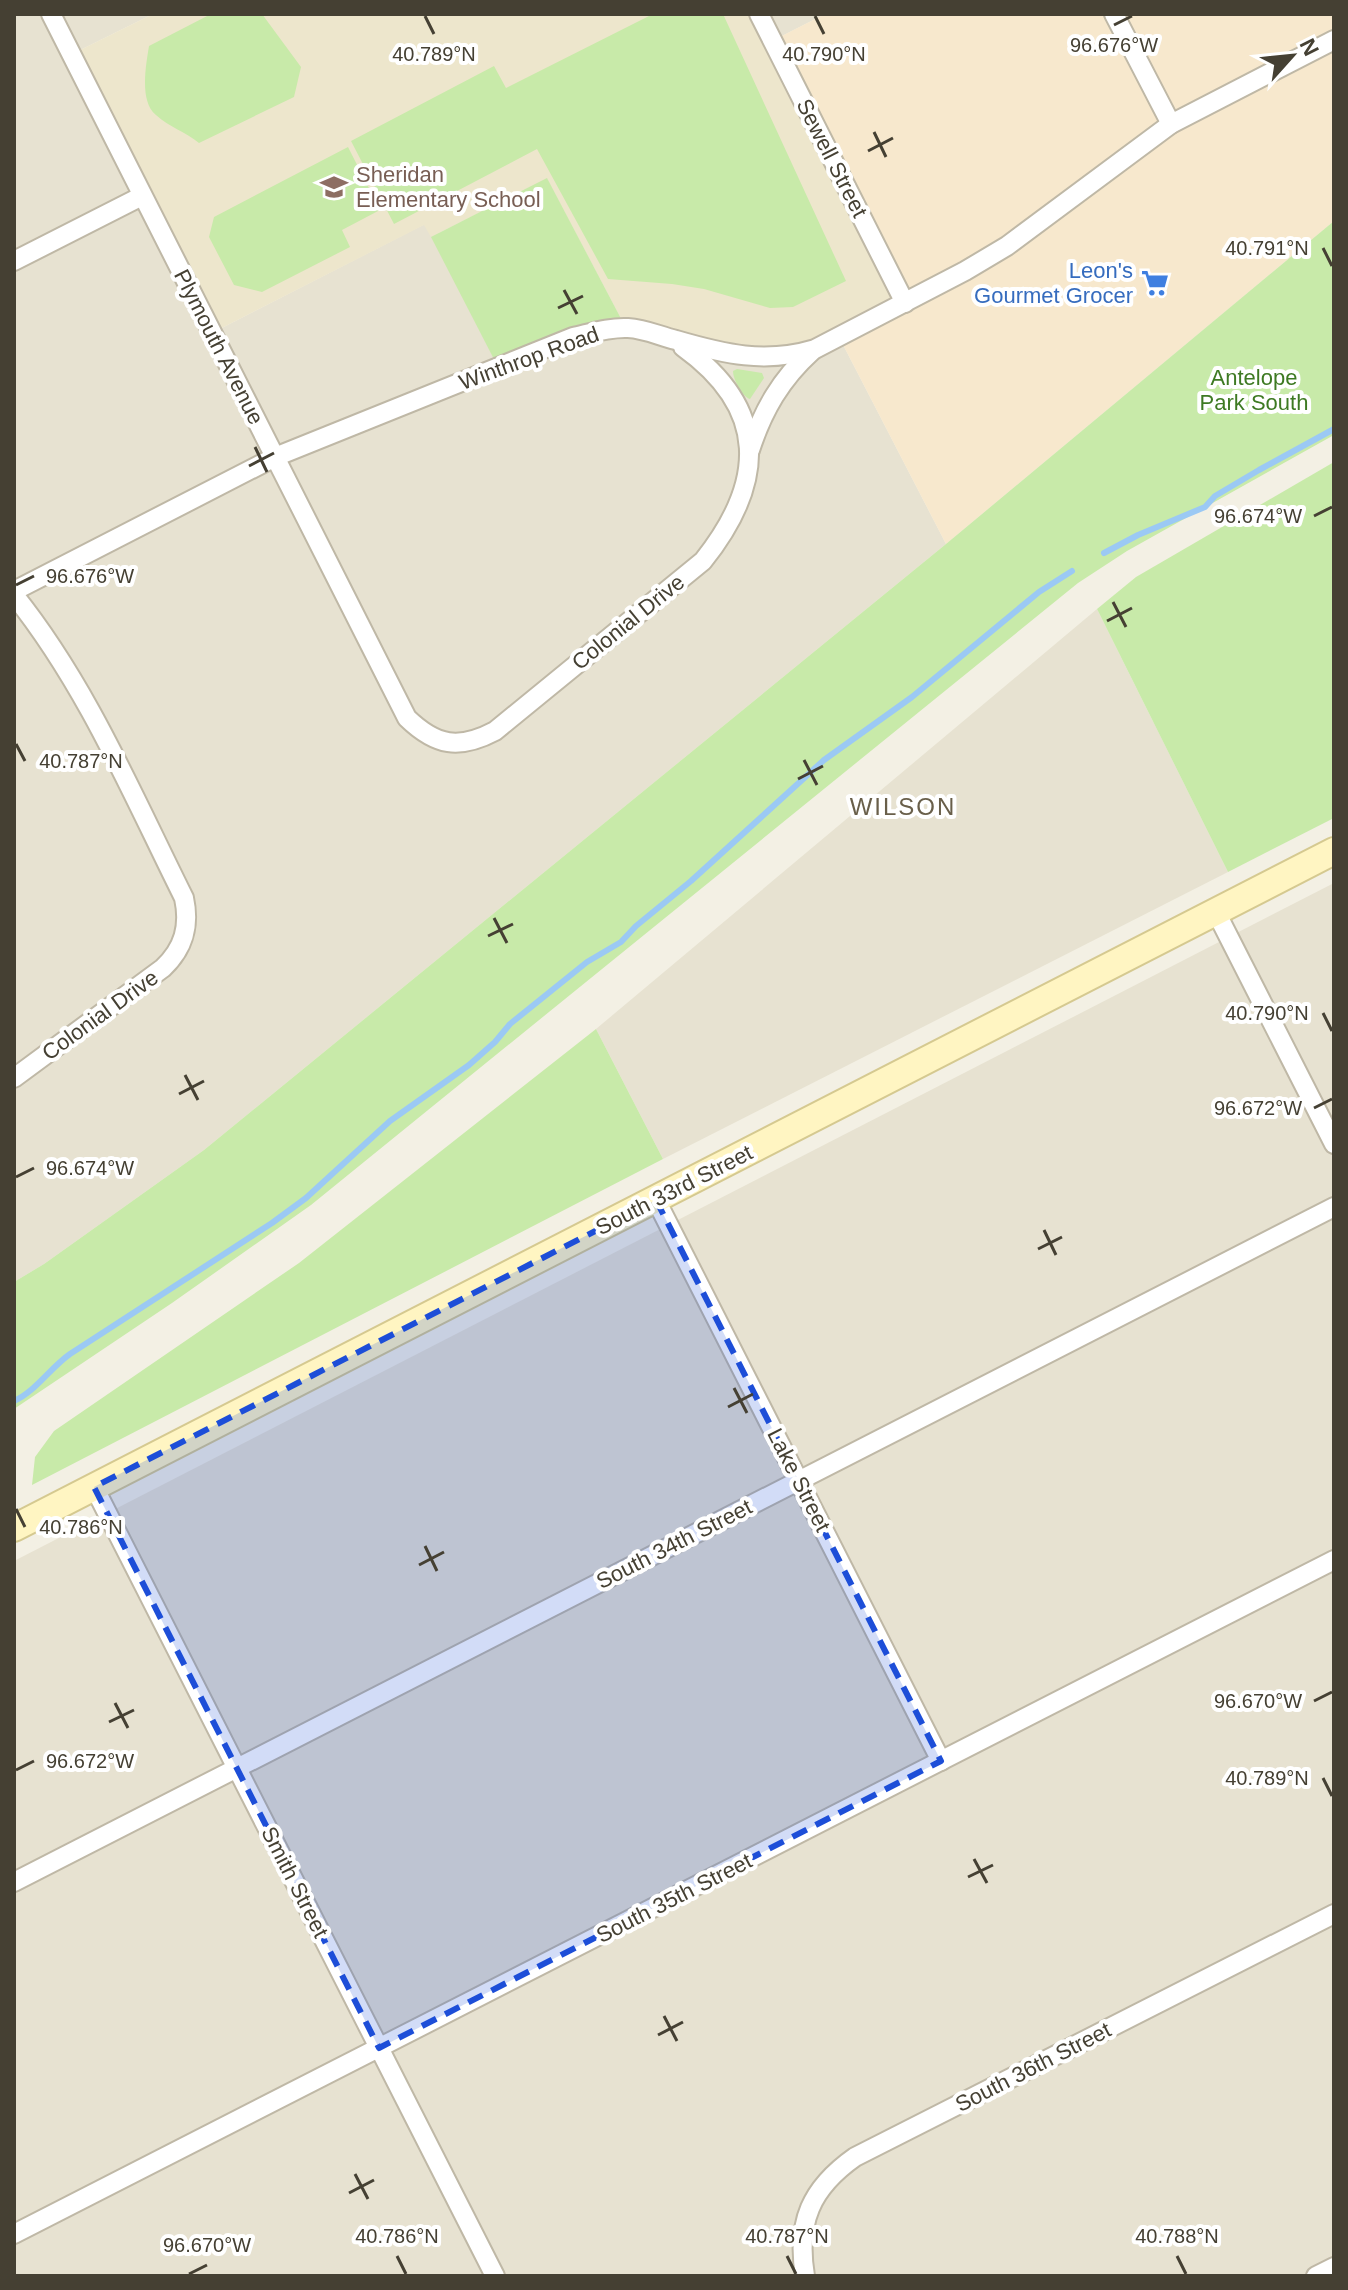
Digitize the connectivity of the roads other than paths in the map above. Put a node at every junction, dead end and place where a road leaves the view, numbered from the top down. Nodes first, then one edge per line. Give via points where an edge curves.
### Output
1 (51, 14) edge
2 (759, 14) edge
3 (1114, 14) edge
4 (1334, 40) edge
5 (1171, 124) junction
6 (142, 196) junction
7 (14, 261) edge
8 (905, 303) junction
9 (670, 339) junction
10 (815, 349) junction
11 (749, 452) junction
12 (275, 457) junction
13 (14, 593) edge
14 (453, 743) joint
15 (1334, 851) edge
16 (1216, 912) junction
17 (14, 1078) edge
18 (1334, 1144) edge
19 (656, 1200) junction
20 (1334, 1207) edge
21 (799, 1480) junction
22 (94, 1487) junction
23 (14, 1528) edge
24 (1334, 1560) edge
25 (941, 1761) junction
26 (237, 1768) junction
27 (14, 1882) edge
28 (1334, 1914) edge
29 (379, 2048) junction
30 (14, 2234) edge
31 (1334, 2267) edge
32 (495, 2276) edge
33 (805, 2276) edge
34 (1316, 2276) edge

1 - 6 street, Plymouth Avenue
2 - 8 street, Sewell Street
3 - 5 street
4 - 5 street, Winthrop Road
5 - 8 street, Winthrop Road via 1026,234
6 - 7 street
6 - 12 street, Plymouth Avenue
8 - 10 street, Winthrop Road
9 - 10 street, Winthrop Road via 773,358
9 - 11 street, Colonial Drive via 710,367 731,392
9 - 12 street, Winthrop Road via 626,328 573,337
10 - 11 street, Colonial Drive via 771,399
11 - 14 street, Colonial Drive via 743,497 703,561 495,731
12 - 13 street, Winthrop Road
12 - 14 street, Plymouth Avenue via 407,718 422,732
13 - 17 street, Colonial Drive via 82,694 184,898 187,926 181,947 163,968
15 - 16 main road, South 33rd Street
16 - 18 street
16 - 19 main road, South 33rd Street
19 - 21 street, Lake Street
19 - 22 main road, South 33rd Street
20 - 21 street, South 34th Street
21 - 25 street, Lake Street
21 - 26 street, South 34th Street
22 - 23 main road, South 33rd Street
22 - 26 street, Smith Street
24 - 25 street, South 35th Street
25 - 29 street, South 35th Street
26 - 27 street, South 34th Street
26 - 29 street, Smith Street
28 - 33 street, South 36th Street via 855,2157 835,2172 812,2203 803,2227
29 - 30 street, South 35th Street
29 - 32 street, Smith Street
31 - 34 street

